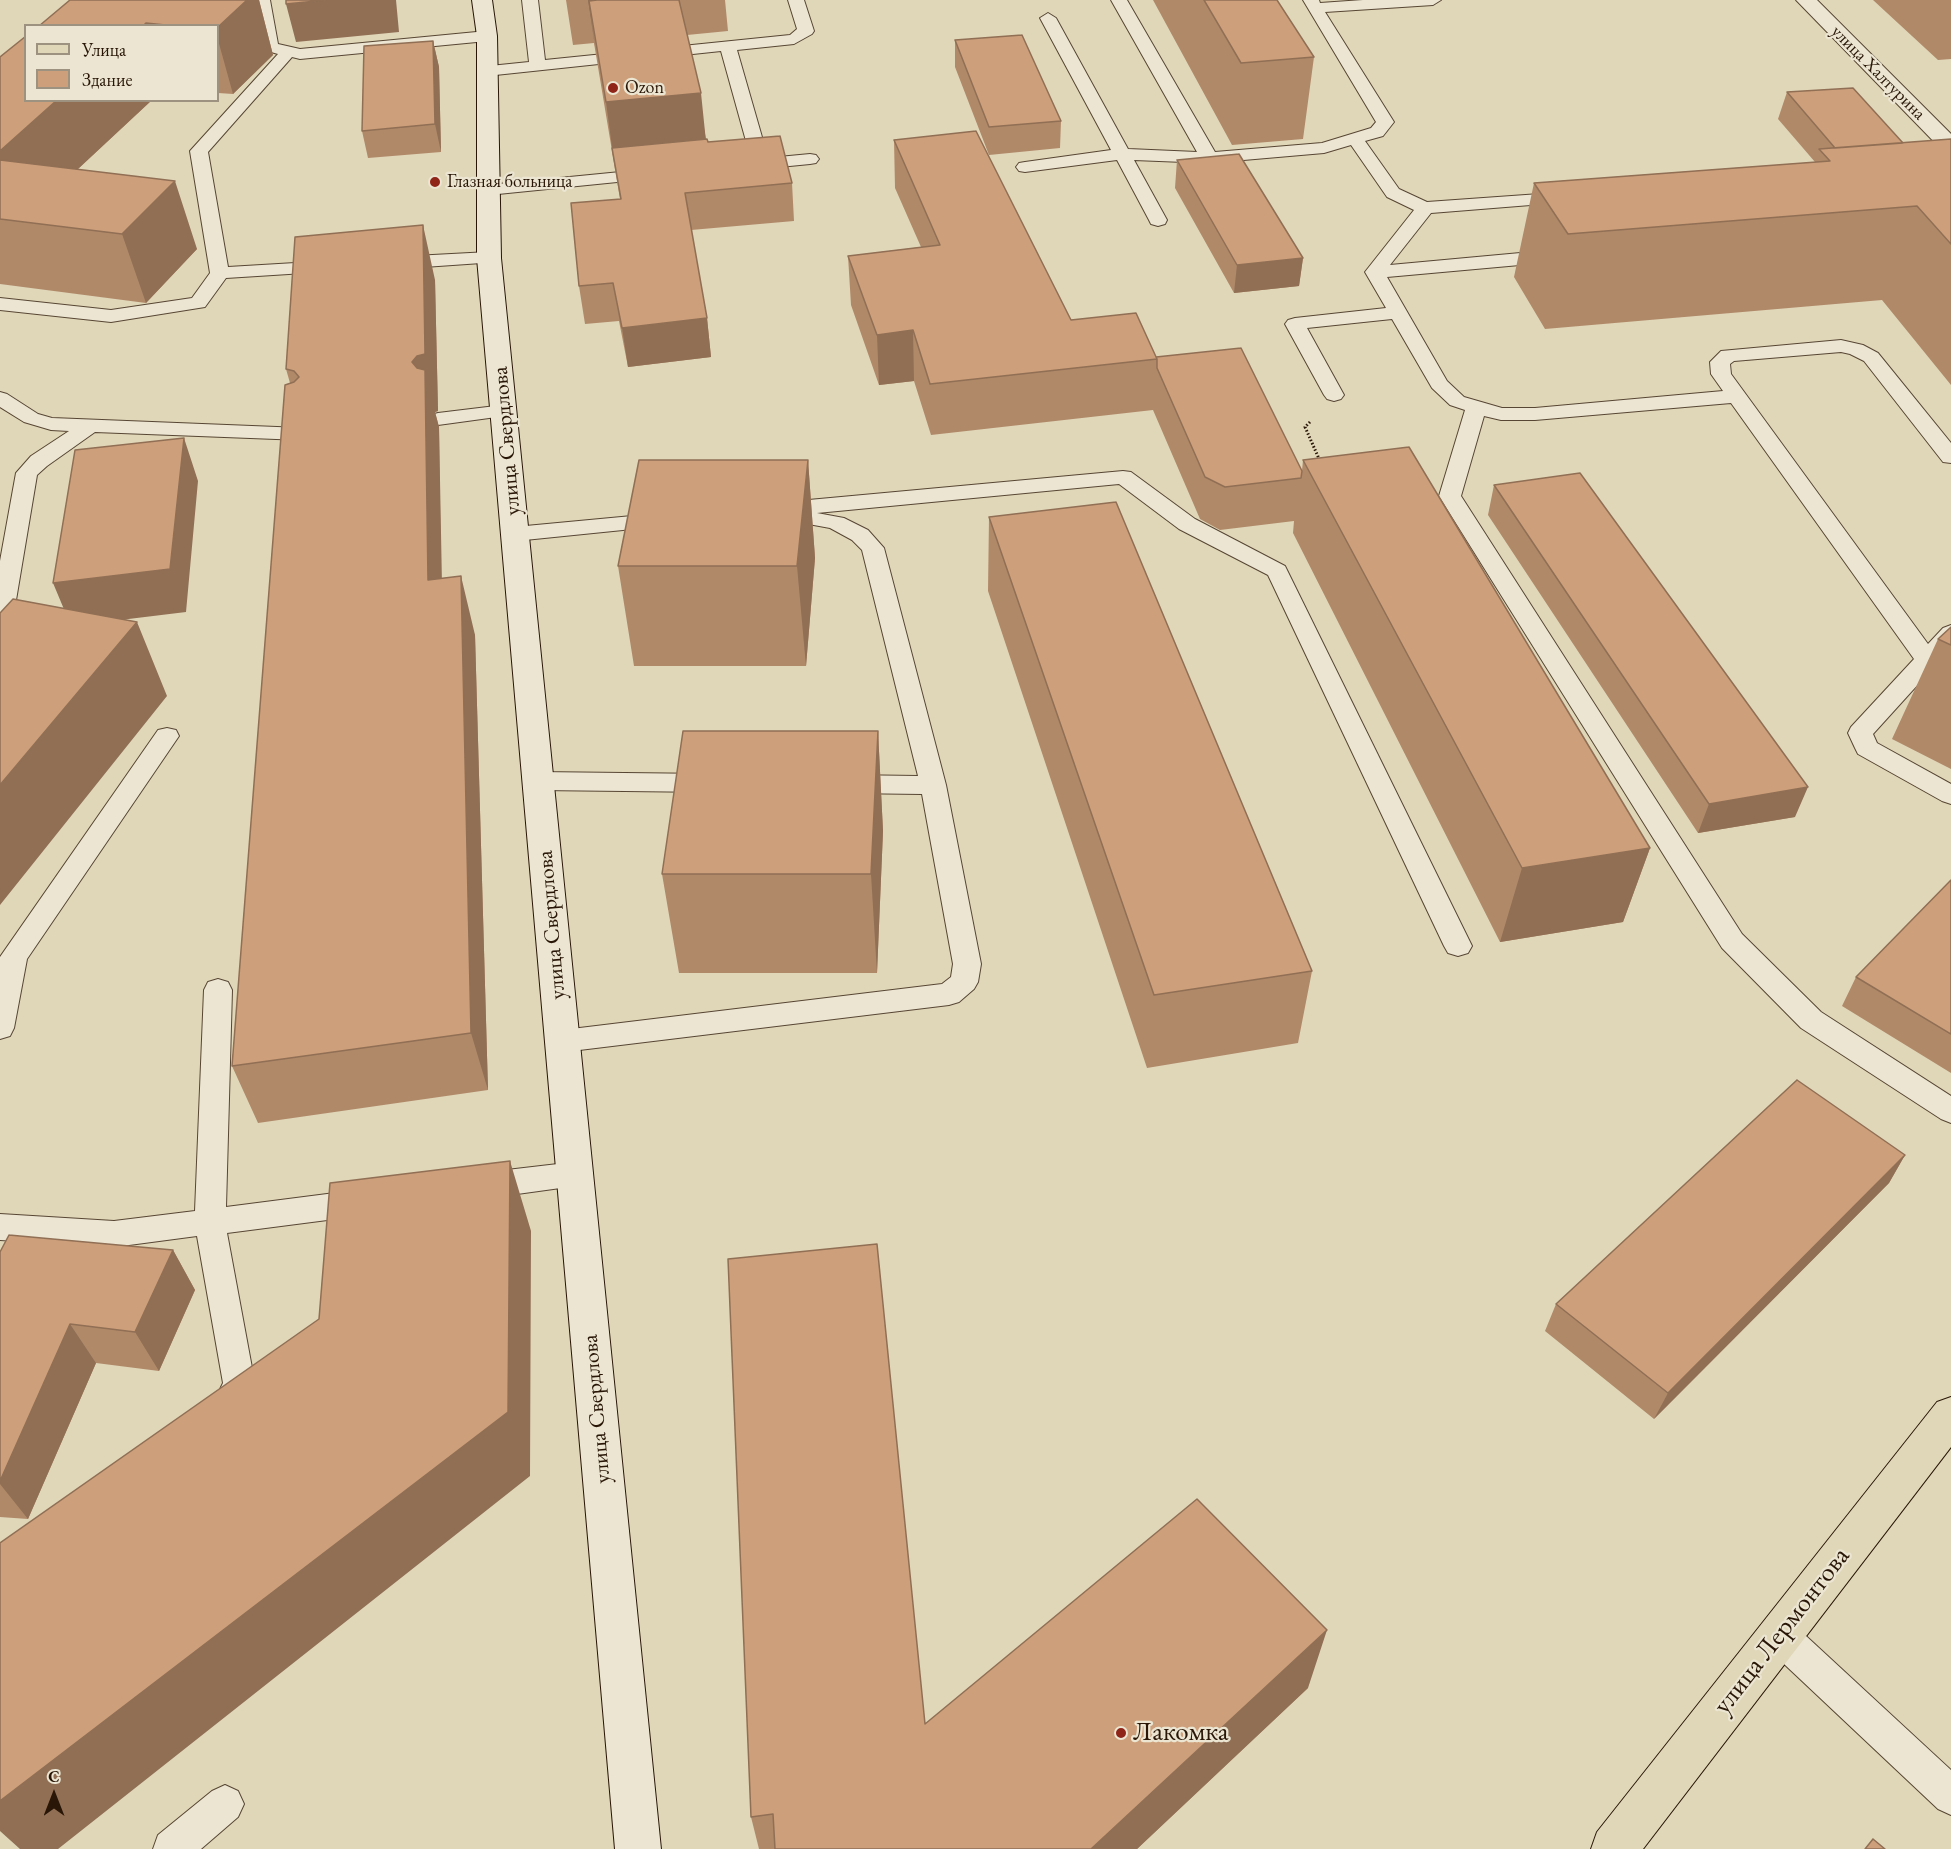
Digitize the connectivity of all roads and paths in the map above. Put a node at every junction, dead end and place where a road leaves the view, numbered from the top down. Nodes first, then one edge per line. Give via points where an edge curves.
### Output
1 (262, 0) edge
2 (482, 0) edge
3 (530, 0) edge
4 (796, 0) edge
5 (1119, 0) edge
6 (1433, 0) edge
7 (1806, 0) edge
8 (1313, 4) edge
9 (1048, 18) dead end
10 (487, 36) junction
11 (728, 46) junction
12 (289, 51) junction
13 (538, 66) junction
14 (486, 71) junction
15 (1355, 139) junction
16 (1951, 146) edge
17 (1123, 154) junction
18 (1209, 158) junction
19 (810, 159) dead end
20 (761, 164) junction
21 (737, 166) edge
22 (1025, 167) dead end
23 (666, 173) edge
24 (488, 190) junction
25 (1587, 196) edge
26 (1425, 207) junction
27 (1158, 220) dead end
28 (1577, 253) edge
29 (489, 258) junction
30 (372, 265) edge
31 (349, 266) edge
32 (1375, 272) junction
33 (220, 273) junction
34 (0, 304) edge
35 (1398, 312) junction
36 (1334, 395) joint
37 (1737, 396) junction
38 (0, 398) edge
39 (1476, 408) junction
40 (504, 411) junction
41 (438, 419) dead end
42 (90, 426) junction
43 (302, 434) edge
44 (1951, 457) edge
45 (1323, 467) edge
46 (682, 519) edge
47 (515, 534) junction
48 (0, 624) edge
49 (1951, 633) edge
50 (1927, 660) junction
51 (167, 736) dead end
52 (538, 781) junction
53 (730, 783) edge
54 (825, 784) edge
55 (933, 785) junction
56 (1951, 795) edge
57 (1458, 946) dead end
58 (218, 990) dead end
59 (0, 1028) edge
60 (563, 1041) junction
61 (1951, 1111) edge
62 (575, 1174) junction
63 (457, 1189) edge
64 (398, 1197) edge
65 (210, 1223) junction
66 (0, 1227) edge
67 (1951, 1414) edge
68 (205, 1426) edge
69 (1779, 1635) junction
70 (1951, 1796) edge
71 (225, 1804) dead end
72 (172, 1849) edge
73 (638, 1849) edge
74 (1614, 1849) edge

1 - 12 lane via 270,47
2 - 10 main road, улица Свердлова
3 - 13 lane
4 - 11 lane via 806,31 803,35
5 - 18 lane
6 - 8 lane
7 - 16 main road, улица Халтурина
8 - 15 lane via 1385,122 1377,132
9 - 17 lane
10 - 12 lane via 300,54
10 - 14 main road, улица Свердлова
11 - 13 lane
11 - 20 lane
12 - 33 lane via 200,151
13 - 14 lane
14 - 24 main road, улица Свердлова
15 - 18 lane via 1324,148
15 - 26 lane via 1393,193
17 - 18 lane
17 - 22 lane
17 - 27 lane
19 - 20 lane
20 - 21 lane
23 - 24 lane
24 - 29 main road, улица Свердлова
25 - 26 lane
26 - 32 lane
28 - 32 lane
29 - 30 lane
29 - 40 main road, улица Свердлова
31 - 33 lane
32 - 35 lane
33 - 34 lane via 198,303 111,316
35 - 36 lane via 1295,324
35 - 39 lane via 1439,384 1457,401
36 - 45 path via 1305,427
37 - 39 lane via 1535,414 1501,414
37 - 44 lane via 1721,374 1720,362 1728,356 1841,346 1856,349 1871,357
37 - 50 lane
38 - 42 lane via 39,421
39 - 61 lane via 1450,496 1732,941 1811,1020
40 - 41 lane
40 - 47 main road, улица Свердлова
42 - 43 lane
42 - 48 lane via 27,473
46 - 47 lane
47 - 52 main road, улица Свердлова
49 - 50 lane
50 - 56 lane via 1860,733 1867,748
51 - 59 lane via 14,957
52 - 53 lane
52 - 60 main road, улица Свердлова
54 - 55 lane
55 - 57 lane via 873,548 860,535 836,523 760,511 1124,477 1187,524 1277,571
55 - 60 lane via 968,964 964,982 949,994
58 - 65 lane
60 - 62 main road, улица Свердлова
62 - 63 lane
62 - 73 main road, улица Свердлова
64 - 65 lane
65 - 66 lane via 114,1234
65 - 68 lane via 239,1384 224,1413
67 - 69 main road, улица Лермонтова
69 - 70 lane
69 - 74 main road, улица Лермонтова
71 - 72 lane

